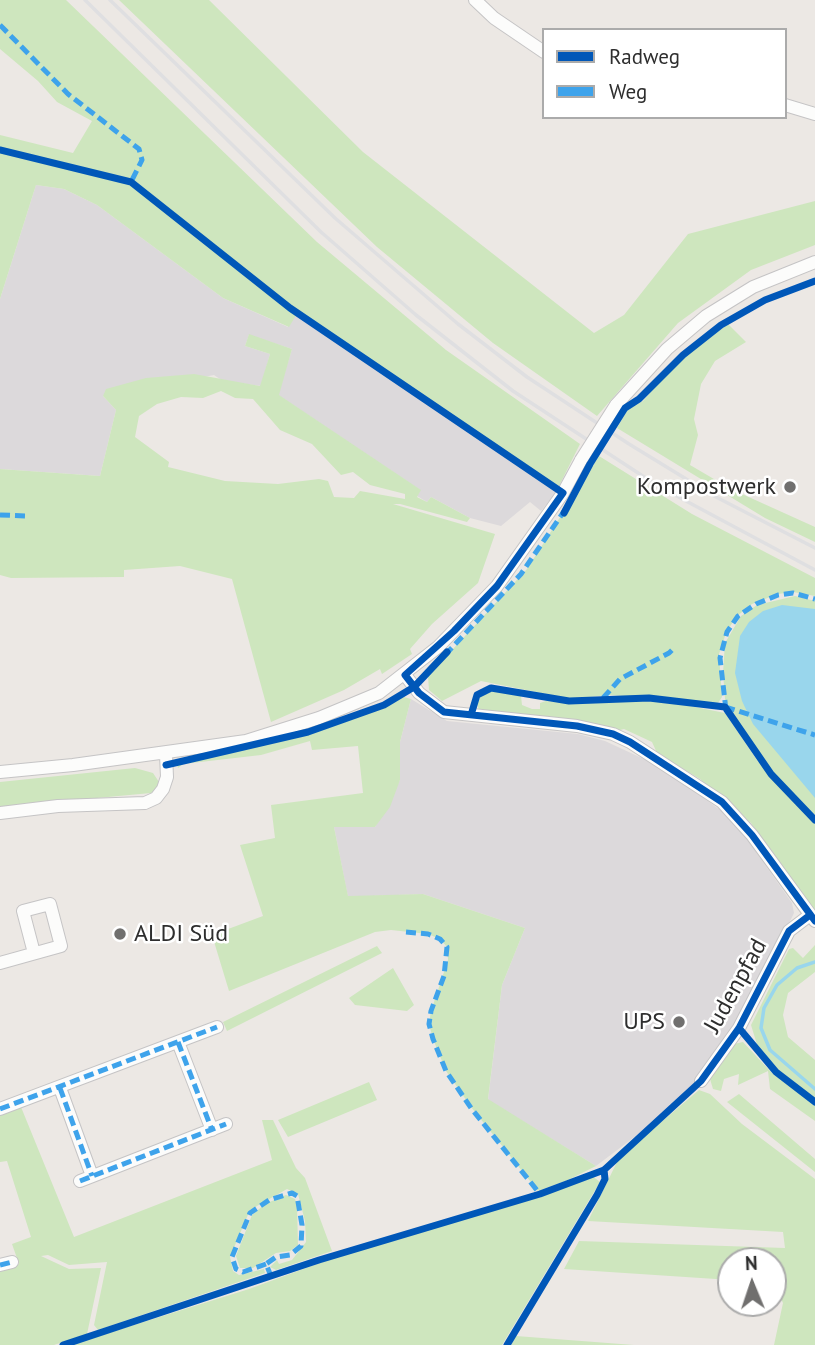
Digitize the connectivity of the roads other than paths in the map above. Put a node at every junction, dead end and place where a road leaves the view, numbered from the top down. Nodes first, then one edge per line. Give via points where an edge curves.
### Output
1 (475, 0) edge
2 (542, 50) edge
3 (787, 106) edge
4 (815, 114) edge
5 (815, 262) edge
6 (405, 675) junction
7 (166, 754) junction
8 (0, 772) edge
9 (0, 813) edge
10 (812, 918) edge
11 (34, 953) dead end
12 (0, 963) edge
13 (217, 1027) dead end
14 (178, 1042) junction
15 (701, 1081) dead end
16 (60, 1088) junction
17 (0, 1109) edge
18 (226, 1124) dead end
19 (212, 1130) junction

1 - 2 street
3 - 4 street
5 - 6 street, bridge via 753,287 706,316 667,349 616,405 563,493 497,586
6 - 7 street via 348,707 286,730
6 - 10 street via 444,712 577,726 630,742 722,802
7 - 8 street
7 - 9 street via 163,789 156,799 145,803
10 - 15 street, Judenpfad via 789,931 739,1028
11 - 12 street
13 - 14 street
14 - 16 street
14 - 19 street
16 - 17 street
16 - 19 street via 86,1179
18 - 19 street

